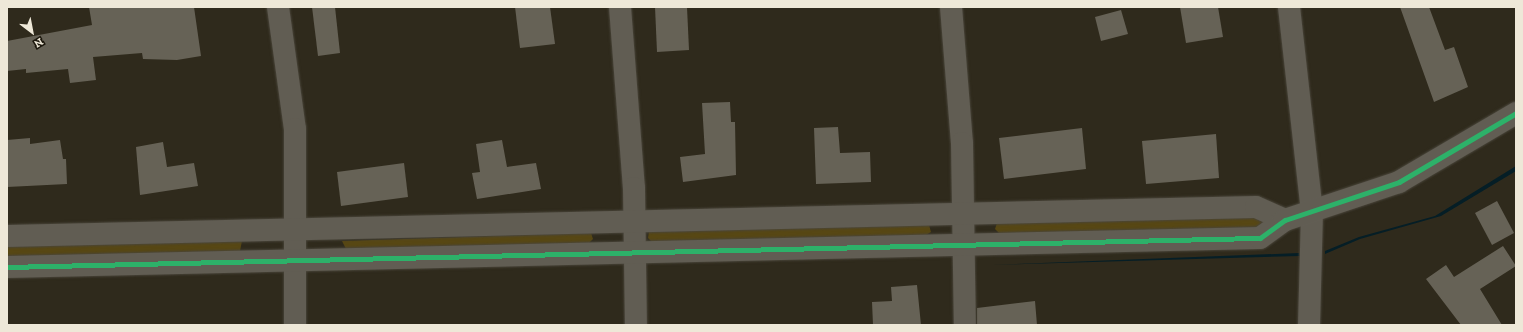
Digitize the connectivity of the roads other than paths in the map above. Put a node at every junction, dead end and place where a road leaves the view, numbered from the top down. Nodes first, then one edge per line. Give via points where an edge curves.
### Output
1 (278, 7) edge
2 (620, 7) edge
3 (951, 7) edge
4 (1289, 7) edge
5 (1516, 113) edge
6 (1312, 211) junction
7 (963, 214) junction
8 (1285, 220) junction
9 (634, 221) junction
10 (295, 229) junction
11 (7, 236) edge
12 (964, 245) junction
13 (635, 252) junction
14 (295, 260) junction
15 (7, 267) edge
16 (295, 325) edge
17 (636, 325) edge
18 (965, 325) edge
19 (1309, 325) edge

1 - 10 street via 295,128
2 - 9 street
3 - 7 street
4 - 6 street
5 - 6 street via 1399,182
6 - 8 street
6 - 19 street
7 - 8 street via 1256,207
7 - 9 street
7 - 12 street
8 - 12 street via 1260,238
9 - 10 street
9 - 13 street
10 - 11 street
10 - 14 street
12 - 13 street
12 - 18 street
13 - 14 street
13 - 17 street
14 - 15 street
14 - 16 street

